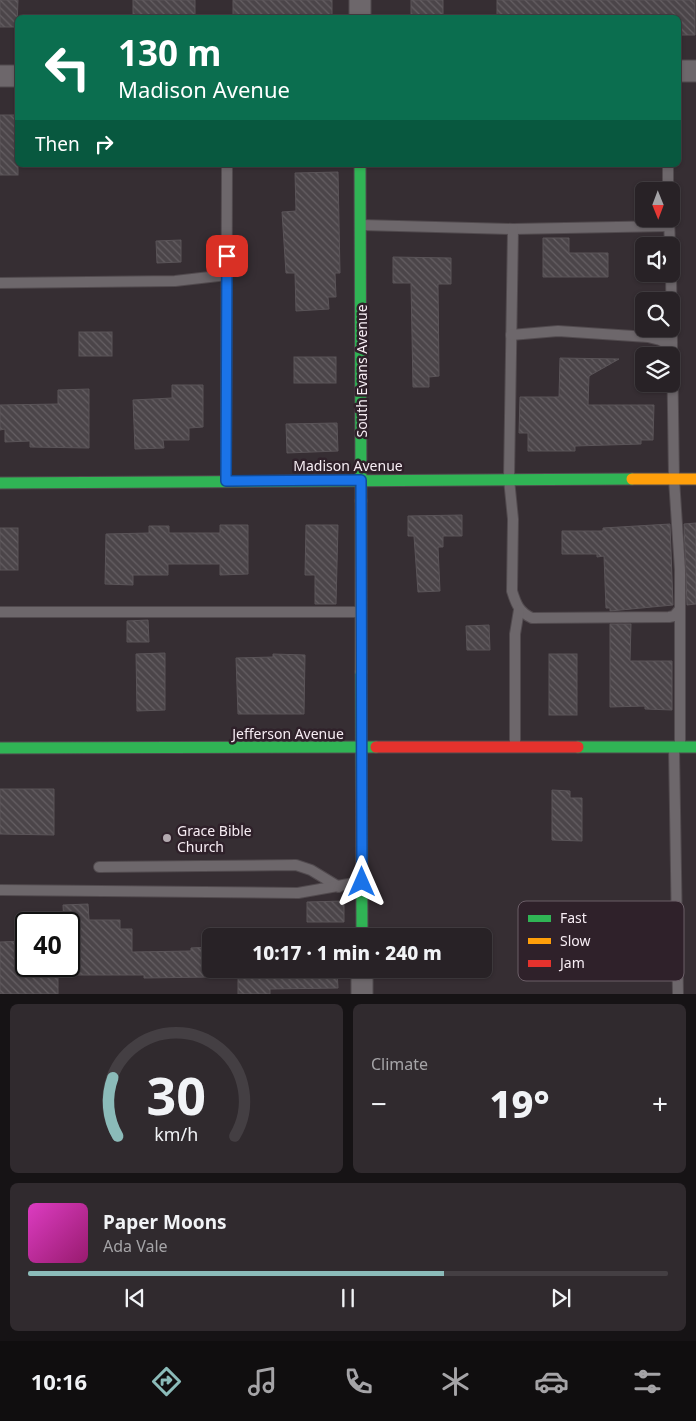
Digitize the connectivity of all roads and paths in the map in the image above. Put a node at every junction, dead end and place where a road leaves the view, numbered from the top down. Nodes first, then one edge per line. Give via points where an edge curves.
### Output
1 (360, 0) edge
2 (360, 15) edge
3 (696, 71) edge
4 (681, 72) edge
5 (0, 76) edge
6 (15, 76) edge
7 (227, 167) edge
8 (360, 167) edge
9 (668, 167) edge
10 (668, 182) edge
11 (635, 224) edge
12 (360, 225) junction
13 (513, 229) junction
14 (227, 275) junction
15 (671, 282) edge
16 (0, 283) edge
17 (511, 335) junction
18 (672, 346) junction
19 (696, 478) edge
20 (674, 479) junction
21 (361, 480) junction
22 (509, 480) junction
23 (226, 481) junction
24 (0, 483) edge
25 (680, 608) junction
26 (519, 610) junction
27 (0, 612) edge
28 (361, 612) junction
29 (0, 748) edge
30 (361, 748) junction
31 (515, 748) junction
32 (677, 748) junction
33 (696, 748) edge
34 (99, 867) dead end
35 (362, 882) junction
36 (339, 887) junction
37 (0, 890) edge
38 (678, 901) edge
39 (362, 928) edge
40 (362, 978) edge
41 (678, 981) edge
42 (362, 994) edge
43 (678, 994) edge

1 - 2 street
3 - 4 street
5 - 6 street
7 - 14 lane
8 - 12 street, South Evans Avenue
9 - 10 lane
11 - 13 lane
12 - 13 lane
12 - 21 street, South Evans Avenue
13 - 17 lane
14 - 16 lane via 175,281
14 - 23 lane
15 - 18 lane
17 - 18 lane via 558,331 648,337
17 - 22 lane
18 - 20 lane
19 - 20 street, Madison Avenue
20 - 22 street, Madison Avenue
20 - 25 lane
21 - 22 street, Madison Avenue
21 - 23 street, Madison Avenue
21 - 28 street, South Evans Avenue
22 - 26 lane via 513,519 512,591
23 - 24 street, Madison Avenue
25 - 26 lane via 669,617 532,618
25 - 32 lane
26 - 31 lane via 515,634
27 - 28 lane
28 - 30 street, South Evans Avenue
29 - 30 street, Jefferson Avenue
30 - 31 street, Jefferson Avenue
30 - 35 street, South Evans Avenue
31 - 32 street, Jefferson Avenue
32 - 33 street, Jefferson Avenue
32 - 38 lane
34 - 36 lane via 296,865
35 - 36 lane
35 - 39 street, South Evans Avenue
36 - 37 lane via 298,893
40 - 42 street
41 - 43 lane

